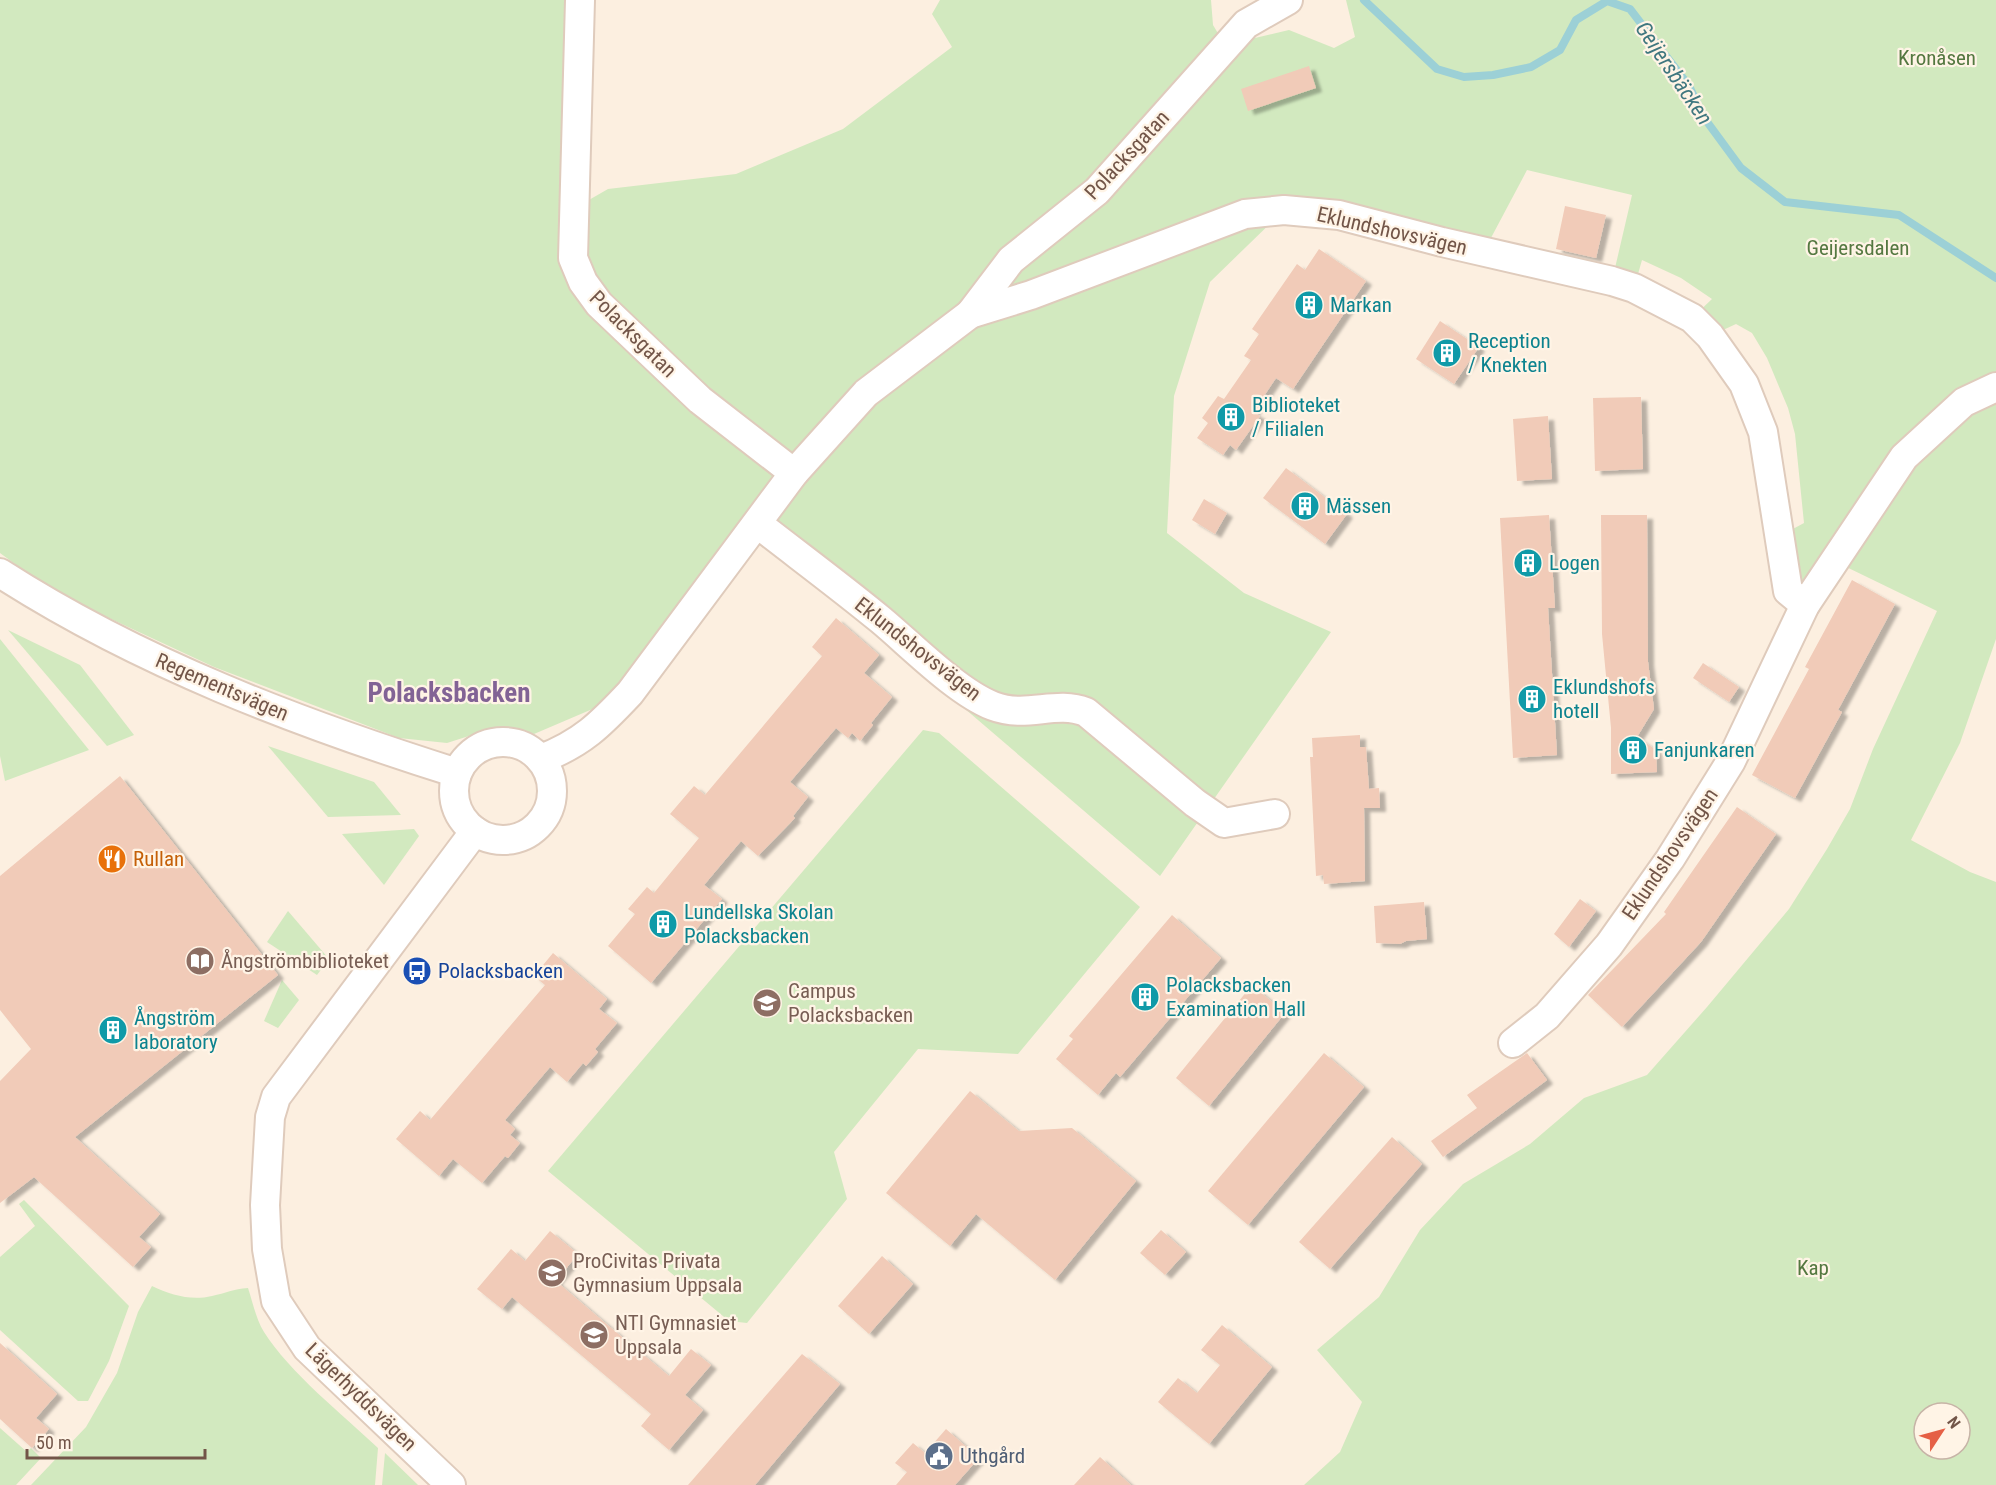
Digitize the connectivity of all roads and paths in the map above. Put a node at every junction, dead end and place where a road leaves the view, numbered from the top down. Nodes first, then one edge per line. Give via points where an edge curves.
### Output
1 (580, 0) edge
2 (1288, 0) edge
3 (970, 314) junction
4 (1996, 387) edge
5 (794, 473) junction
6 (758, 524) junction
7 (0, 573) edge
8 (1805, 605) junction
9 (541, 759) junction
10 (457, 773) junction
11 (1275, 814) dead end
12 (474, 831) junction
13 (1513, 1043) dead end
14 (452, 1485) edge

1 - 5 street, Polacksgatan via 573,258 583,282 599,304 700,400
2 - 3 street, Polacksgatan via 1246,24 1097,191 1011,260
3 - 5 street, Eklundshovsvägen via 866,393
3 - 8 street, Eklundshovsvägen via 1245,214 1284,210 1340,215 1634,288 1692,318 1744,384 1763,432 1788,591
4 - 8 street, Eklundshovsvägen via 1964,402 1904,457
5 - 6 street, Eklundshovsvägen
6 - 9 street, Eklundshovsvägen via 616,708 571,748
6 - 11 street, Eklundshovsvägen via 950,679 992,706 1028,713 1070,706 1086,712 1224,823
7 - 10 street, Regementsvägen via 53,607 135,650 316,726
8 - 13 street, Eklundshovsvägen via 1731,761 1670,859 1609,945 1547,1016
9 - 10 street via 527,747 498,742 467,757
9 - 12 street via 552,781 552,798 538,826 508,840
10 - 12 street via 456,804
12 - 14 street, Lägerhyddsvägen via 276,1097 266,1160 267,1249 276,1301 307,1348

